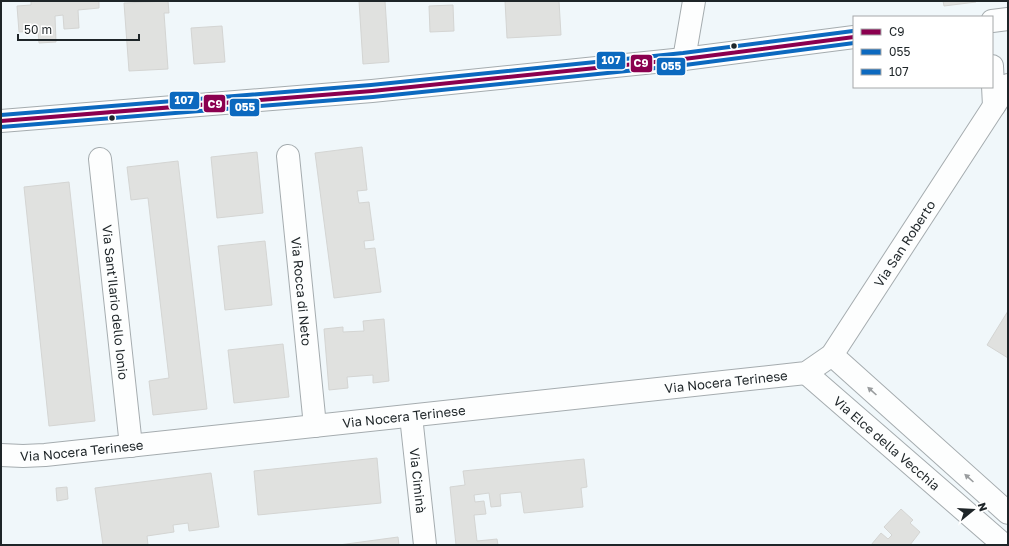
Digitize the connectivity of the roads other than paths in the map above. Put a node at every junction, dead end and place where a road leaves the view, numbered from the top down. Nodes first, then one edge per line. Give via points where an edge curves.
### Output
1 (694, 1) edge
2 (1008, 19) edge
3 (993, 21) edge
4 (853, 37) edge
5 (684, 59) junction
6 (1008, 85) edge
7 (993, 86) edge
8 (994, 106) junction
9 (1, 121) edge
10 (288, 156) dead end
11 (100, 159) dead end
12 (832, 355) junction
13 (806, 373) junction
14 (411, 416) junction
15 (315, 426) junction
16 (131, 446) junction
17 (1, 455) edge
18 (1008, 513) edge
19 (425, 545) edge
20 (1004, 545) edge

1 - 5 street
2 - 3 street
4 - 5 street
5 - 9 street via 372,91
6 - 8 street, Via San Roberto
7 - 8 street
8 - 12 street, Via San Roberto
10 - 15 street, Via Rocca di Neto
11 - 16 street, Via Sant'Ilario dello Ionio
12 - 13 street, Via San Roberto
18 -> 12 street
13 - 14 street, Via Nocera Terinese
13 - 20 street, Via Elce della Vecchia
14 - 15 street, Via Nocera Terinese
14 - 19 street, Via Ciminà
15 - 16 street, Via Nocera Terinese
16 - 17 street, Via Nocera Terinese via 38,456

